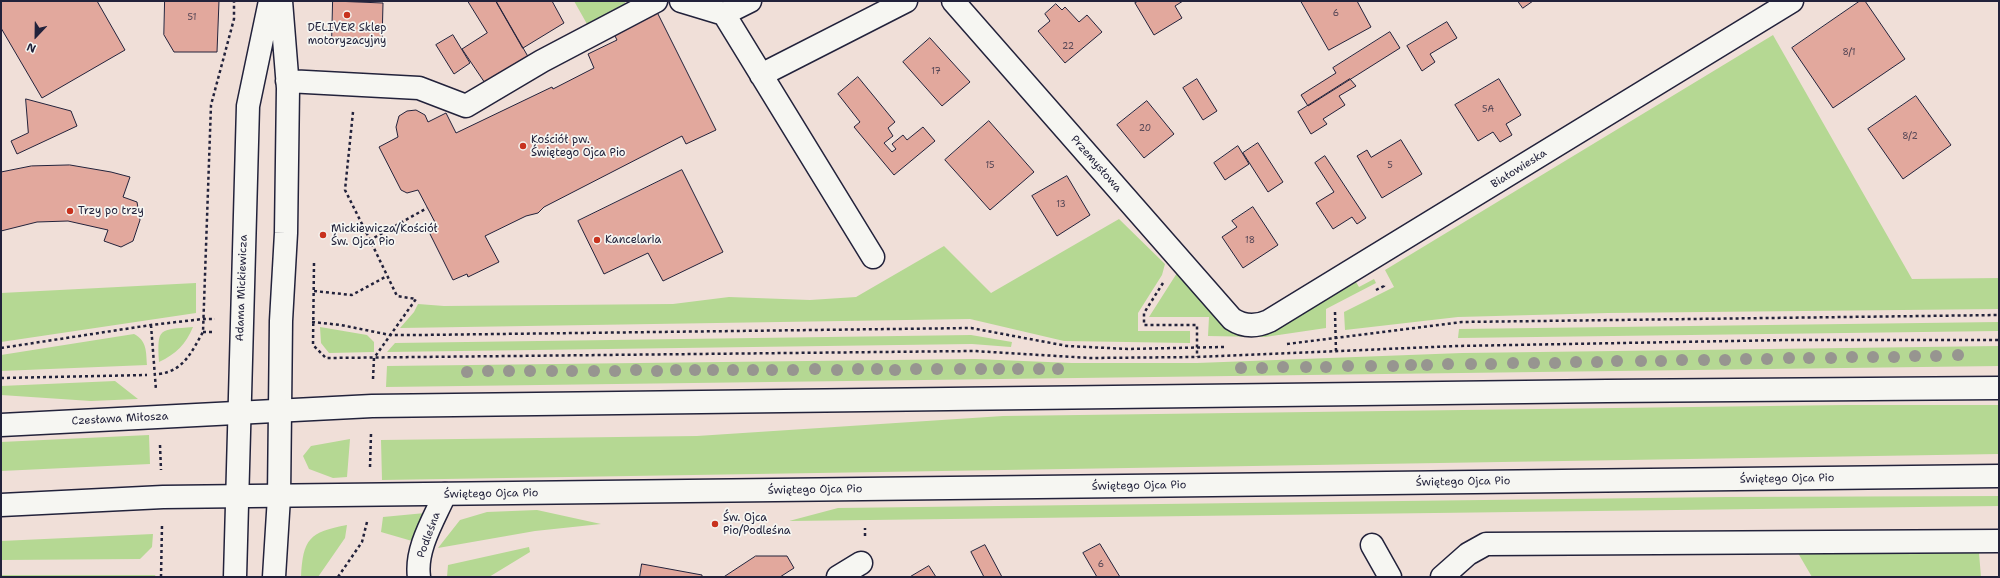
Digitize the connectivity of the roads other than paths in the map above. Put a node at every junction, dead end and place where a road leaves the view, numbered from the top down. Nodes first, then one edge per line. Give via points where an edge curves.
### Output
1 (270, 1) edge
2 (281, 1) edge
3 (656, 1) edge
4 (681, 1) edge
5 (750, 1) edge
6 (906, 1) edge
7 (953, 1) edge
8 (1792, 1) edge
9 (724, 14) junction
10 (761, 75) junction
11 (287, 81) junction
12 (874, 257) dead end
13 (1241, 324) joint
14 (1999, 388) edge
15 (280, 410) junction
16 (239, 413) junction
17 (1, 425) edge
18 (1999, 476) edge
19 (445, 494) junction
20 (238, 497) junction
21 (279, 497) junction
22 (1, 505) edge
23 (1999, 541) edge
24 (1372, 545) dead end
25 (861, 563) dead end
26 (235, 577) edge
27 (274, 577) edge
28 (419, 577) edge
29 (838, 577) edge
30 (1390, 577) edge
31 (1442, 577) edge

1 - 16 main road, Adama Mickiewicza via 248,106
2 - 11 main road
3 - 11 main road via 542,61 466,106 419,88
4 - 9 main road
5 - 9 main road
6 - 10 main road
7 - 13 main road, Przemysłowa via 1232,319
8 - 13 main road, Białowieska via 1269,321 1261,324
9 - 10 main road
10 - 12 main road
11 - 15 main road via 286,226
14 - 15 main road via 372,406
15 - 16 main road, Czesława Miłosza
15 - 21 main road
16 - 17 main road, Czesława Miłosza
16 - 20 main road, Adama Mickiewicza
18 - 19 main road, Świętego Ojca Pio
19 - 21 main road, Świętego Ojca Pio
19 - 28 main road, Podleśna via 420,556
20 - 21 main road, Świętego Ojca Pio
20 - 22 main road via 162,497
20 - 26 main road, Adama Mickiewicza
21 - 27 main road
23 - 31 main road via 1486,544 1468,554
24 - 30 main road
25 - 29 main road

